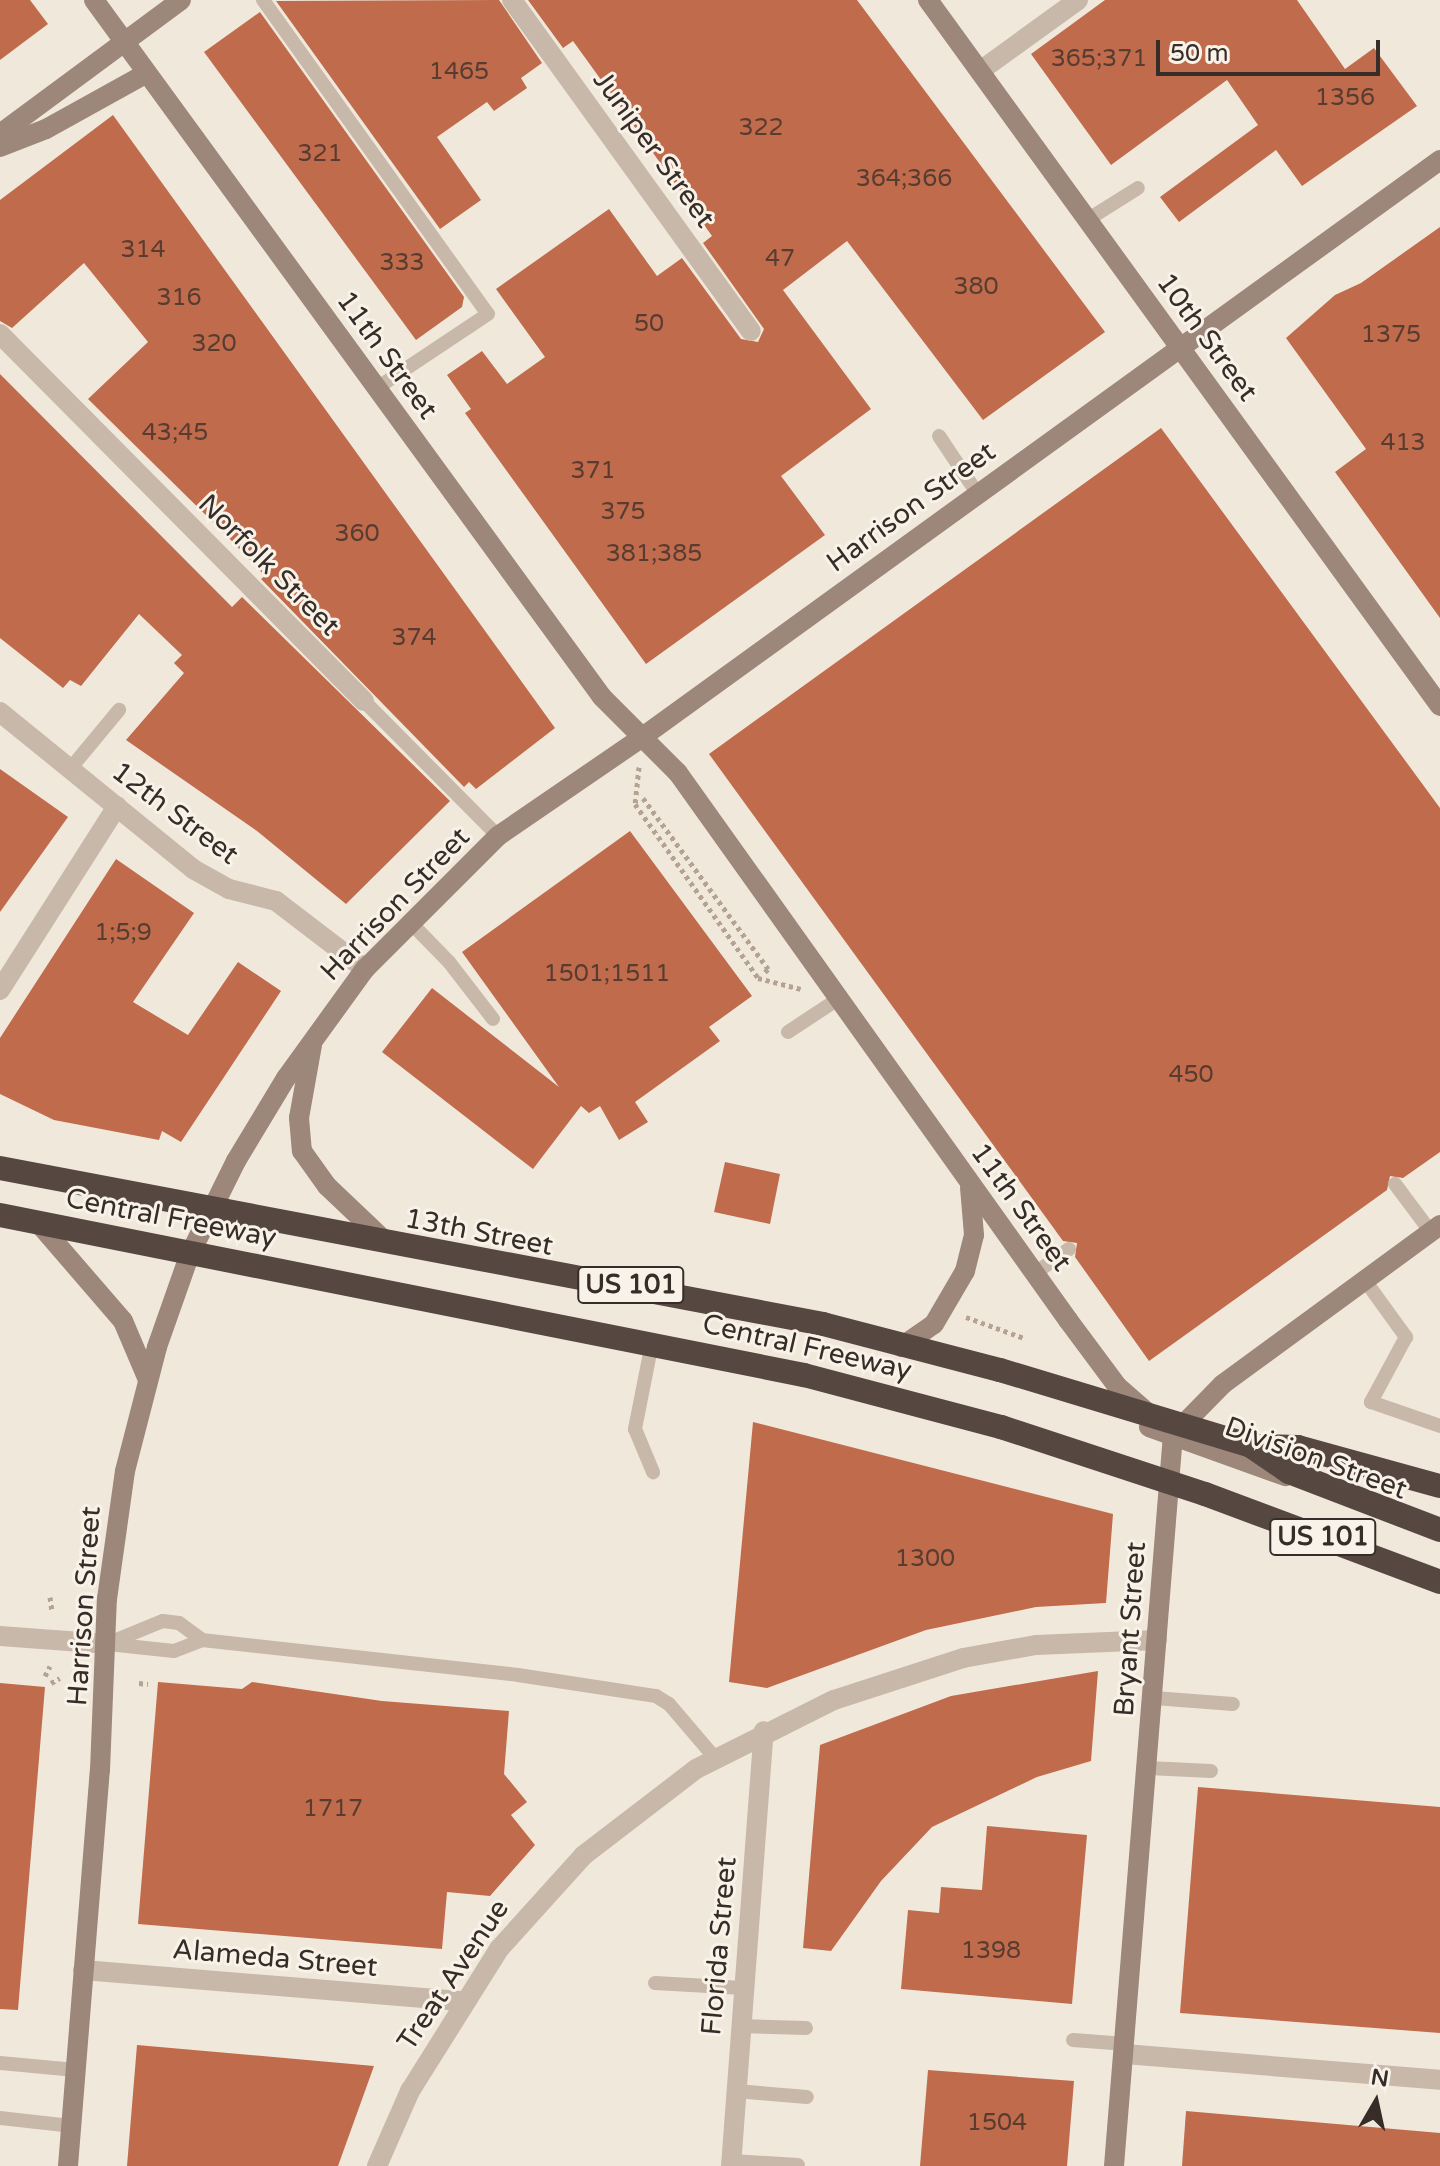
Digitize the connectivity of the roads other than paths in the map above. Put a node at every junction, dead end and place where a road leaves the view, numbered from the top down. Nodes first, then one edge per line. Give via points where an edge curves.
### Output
1 (94, 0) edge
2 (181, 0) edge
3 (263, 0) edge
4 (512, 0) edge
5 (928, 0) edge
6 (1078, 0) edge
7 (123, 42) junction
8 (980, 71) junction
9 (147, 73) junction
10 (0, 134) edge
11 (0, 147) edge
12 (1440, 160) edge
13 (1138, 188) dead end
14 (1087, 220) junction
15 (751, 331) dead end
16 (0, 334) edge
17 (1180, 348) junction
18 (377, 388) junction
19 (939, 436) dead end
20 (977, 493) junction
21 (364, 701) joint
22 (1440, 706) edge
23 (119, 710) dead end
24 (0, 712) edge
25 (641, 738) junction
26 (70, 769) junction
27 (117, 806) junction
28 (498, 836) junction
29 (409, 921) junction
30 (365, 969) junction
31 (0, 990) edge
32 (838, 999) junction
33 (493, 1019) dead end
34 (788, 1032) dead end
35 (314, 1037) junction
36 (0, 1167) edge
37 (969, 1184) junction
38 (1395, 1184) dead end
39 (211, 1208) junction
40 (0, 1217) edge
41 (41, 1226) junction
42 (1435, 1228) edge
43 (387, 1243) junction
44 (1069, 1249) dead end
45 (189, 1256) junction
46 (1034, 1274) junction
47 (1364, 1279) junction
48 (901, 1347) junction
49 (651, 1348) junction
50 (148, 1380) junction
51 (1440, 1426) edge
52 (1173, 1435) junction
53 (1251, 1446) junction
54 (653, 1472) dead end
55 (1167, 1482) junction
56 (1440, 1486) edge
57 (1440, 1532) edge
58 (1440, 1583) edge
59 (0, 1636) edge
60 (202, 1640) junction
61 (1157, 1640) junction
62 (108, 1644) junction
63 (1154, 1698) junction
64 (1233, 1704) dead end
65 (764, 1731) junction
66 (715, 1758) junction
67 (1148, 1768) junction
68 (1211, 1771) dead end
69 (83, 1970) junction
70 (655, 1983) dead end
71 (743, 1988) junction
72 (463, 2001) junction
73 (740, 2026) junction
74 (806, 2028) dead end
75 (1073, 2040) dead end
76 (1125, 2049) junction
77 (0, 2063) edge
78 (76, 2070) junction
79 (1440, 2080) edge
80 (736, 2091) junction
81 (807, 2097) dead end
82 (0, 2118) edge
83 (71, 2126) junction
84 (732, 2163) edge
85 (798, 2165) edge
86 (68, 2166) edge
87 (377, 2166) edge
88 (1114, 2166) edge

1 - 7 main road, 11th Street
2 - 7 main road
3 - 18 lane via 488,314
4 - 15 street, Juniper Street
5 - 8 main road, 10th Street
6 - 8 street
7 - 9 main road, 11th Street
7 - 10 main road
8 - 14 main road, 10th Street
9 - 11 main road via 46,129
9 - 18 main road, 11th Street
12 - 17 main road, Harrison Street
13 - 14 lane
14 - 17 main road, 10th Street
16 - 21 street, Norfolk Street
17 - 20 main road, Harrison Street
17 - 22 main road, 10th Street
18 - 25 main road, 11th Street via 602,697
19 - 20 lane
20 - 25 main road, Harrison Street
21 - 28 lane, Norfolk Street
23 - 26 lane
24 - 26 street, 12th Street
25 - 28 main road, Harrison Street
25 - 32 main road, 11th Street via 678,773
26 - 27 street, 12th Street
27 - 30 street, 12th Street via 193,869 229,889 276,901
27 - 31 street
28 - 29 main road, Harrison Street
29 - 30 main road, Harrison Street
29 - 33 lane
30 - 35 main road, Harrison Street
32 - 34 lane
32 - 37 main road, 11th Street
35 - 39 main road, Harrison Street
35 - 43 main road via 299,1118 302,1151 327,1186
36 - 39 main road, 13th Street
36 - 53 highway, Central Freeway / US 101, bridge via 823,1324 1000,1370
37 - 46 main road, 11th Street
37 - 48 main road via 974,1235 965,1271 934,1324
38 - 42 lane
39 - 43 main road, 13th Street
39 - 45 main road, Harrison Street
40 - 41 main road
40 - 58 highway, Central Freeway / US 101, bridge via 606,1333 883,1394 1122,1465
41 - 45 main road
41 - 50 main road via 123,1321
42 - 47 main road
43 - 48 main road, 13th Street via 743,1310
44 - 46 lane
45 - 49 main road
45 - 50 main road, Harrison Street
46 - 52 main road, 11th Street via 1117,1386
47 - 51 lane via 1406,1337 1371,1402
47 - 52 main road via 1223,1384
48 - 52 main road, 13th Street
49 - 54 lane via 635,1429
49 - 55 main road via 931,1411
50 - 62 main road, Harrison Street via 119,1504 107,1599
52 - 55 main road, Bryant Street
52 - 57 main road, Division Street
53 - 56 highway, Central Freeway / US 101 via 1298,1447
53 - 57 highway via 1289,1472
55 - 58 main road
55 - 61 main road, Bryant Street
59 - 62 street
60 - 62 lane via 174,1651
60 - 62 lane via 179,1623 163,1621
60 - 66 lane via 656,1696
61 - 63 main road, Bryant Street
61 - 65 street via 1036,1645 963,1658 878,1683
62 - 69 main road, Harrison Street
63 - 64 lane
63 - 67 main road, Bryant Street
65 - 66 street, Treat Avenue
65 - 71 street, Florida Street
66 - 72 street, Treat Avenue via 636,1811 584,1855 538,1901
67 - 68 lane
67 - 76 main road, Bryant Street
69 - 72 street, Alameda Street
69 - 78 main road, Harrison Street
70 - 71 lane
71 - 73 street, Florida Street
72 - 87 street, Treat Avenue via 410,2091
73 - 74 lane
73 - 80 street, Florida Street
75 - 76 lane
76 - 79 street
76 - 88 main road, Bryant Street
77 - 78 lane
78 - 83 main road, Harrison Street
80 - 81 lane
80 - 84 street, Florida Street
82 - 83 lane
83 - 86 main road, Harrison Street
84 - 85 lane

